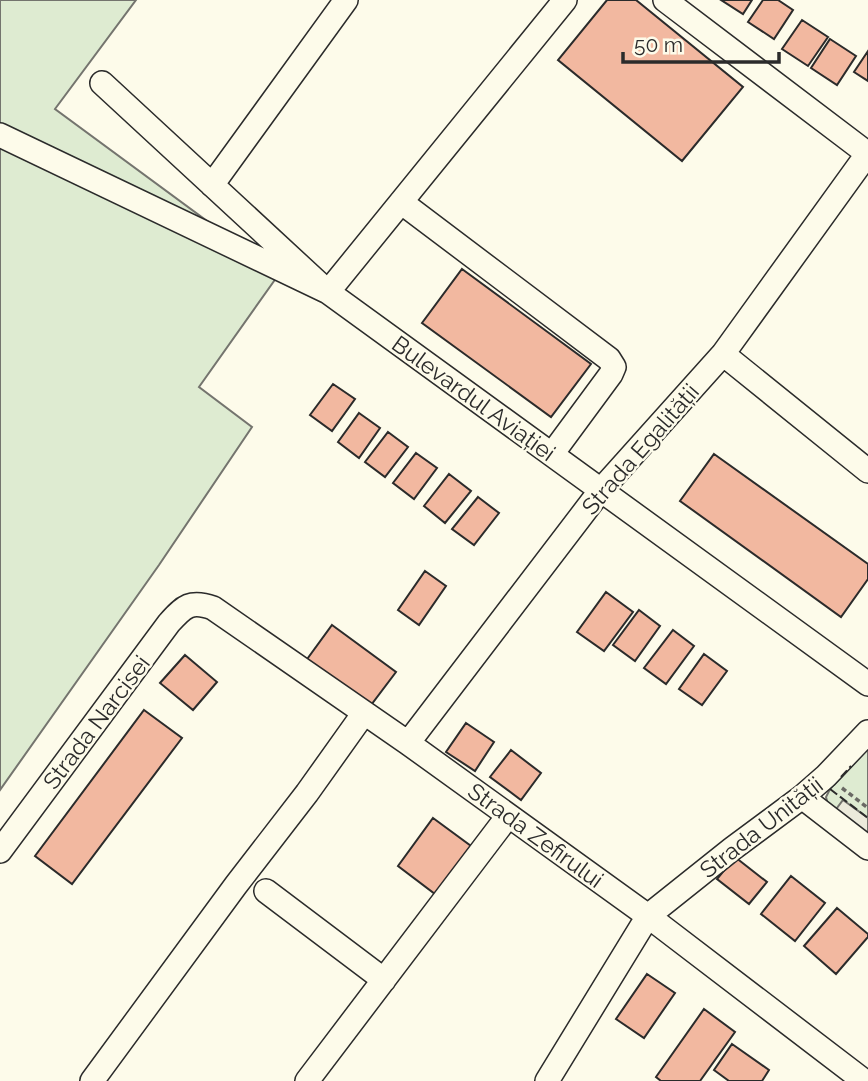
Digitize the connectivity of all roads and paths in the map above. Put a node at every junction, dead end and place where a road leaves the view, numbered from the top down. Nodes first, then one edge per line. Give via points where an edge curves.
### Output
1 (346, 0) edge
2 (565, 0) edge
3 (665, 0) edge
4 (102, 83) dead end
5 (0, 135) edge
6 (868, 154) edge
7 (212, 186) junction
8 (401, 202) junction
9 (328, 292) junction
10 (723, 354) junction
11 (552, 454) junction
12 (868, 471) edge
13 (601, 490) junction
14 (199, 603) joint
15 (868, 684) edge
16 (364, 713) junction
17 (868, 732) edge
18 (408, 743) junction
19 (826, 776) junction
20 (802, 797) junction
21 (868, 808) edge
22 (508, 816) junction
23 (868, 848) edge
24 (0, 851) edge
25 (266, 891) dead end
26 (648, 916) junction
27 (384, 980) junction
28 (92, 1081) edge
29 (307, 1081) edge
30 (547, 1081) edge
31 (864, 1081) edge

1 - 7 street
2 - 8 street
3 - 6 street
4 - 7 street, Bulevardul Aviației
5 - 9 street
6 - 10 street, Strada Egalității
7 - 9 street, Bulevardul Aviației
8 - 9 street
8 - 11 street via 614,367
9 - 11 street, Bulevardul Aviației
10 - 12 street
10 - 13 street, Strada Egalității
11 - 13 street, Bulevardul Aviației
13 - 15 street, Bulevardul Aviației
13 - 18 street, Strada Egalității
14 - 16 street, Strada Zefirului via 213,608
14 - 24 street, Strada Narcisei via 182,608 169,623
16 - 18 street, Strada Zefirului
16 - 28 street
17 - 19 street, Strada Unității
18 - 22 street, Strada Zefirului
19 - 20 street, Strada Unității
19 - 21 path
20 - 23 street
20 - 26 street, Strada Unității
22 - 26 street, Strada Zefirului
22 - 27 street
25 - 27 street
26 - 30 street, Strada Unității
26 - 31 street, Strada Zefirului
27 - 29 street

